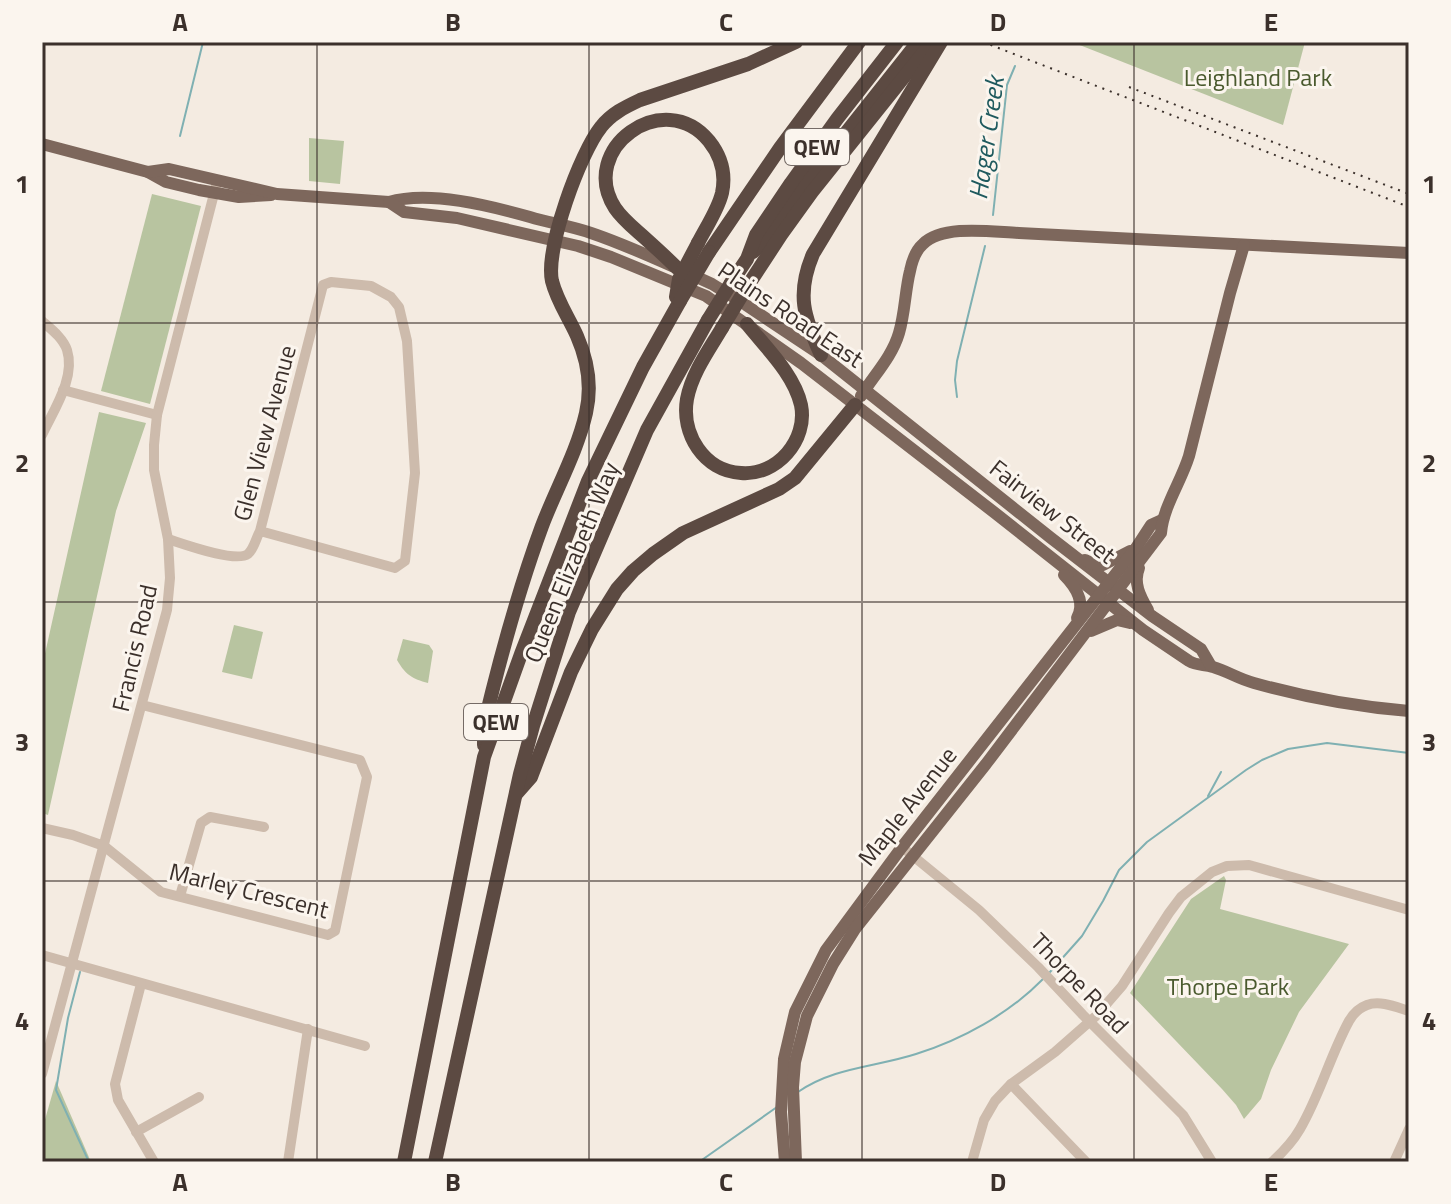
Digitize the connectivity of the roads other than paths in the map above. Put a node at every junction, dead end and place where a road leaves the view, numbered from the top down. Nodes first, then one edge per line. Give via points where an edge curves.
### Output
1 (796, 42) edge
2 (859, 42) edge
3 (897, 42) edge
4 (928, 46) edge
5 (42, 144) edge
6 (148, 172) junction
7 (217, 180) junction
8 (215, 194) junction
9 (277, 194) junction
10 (389, 202) junction
11 (557, 232) junction
12 (1244, 245) junction
13 (703, 248) junction
14 (1409, 253) edge
15 (747, 259) junction
16 (677, 268) junction
17 (738, 286) junction
18 (42, 321) edge
19 (747, 324) junction
20 (821, 355) junction
21 (63, 390) junction
22 (864, 391) junction
23 (855, 405) junction
24 (157, 415) junction
25 (42, 435) edge
26 (260, 531) junction
27 (168, 539) junction
28 (1031, 542) junction
29 (1064, 548) junction
30 (1141, 551) junction
31 (1114, 586) junction
32 (1104, 599) junction
33 (1152, 616) junction
34 (1143, 630) junction
35 (1076, 634) junction
36 (1211, 666) junction
37 (142, 705) junction
38 (1409, 711) edge
39 (484, 757) junction
40 (516, 794) junction
41 (264, 827) dead end
42 (42, 828) edge
43 (104, 846) junction
44 (902, 847) junction
45 (912, 857) junction
46 (180, 896) junction
47 (1409, 910) edge
48 (42, 955) edge
49 (71, 963) junction
50 (141, 984) junction
51 (1409, 1011) edge
52 (1089, 1022) junction
53 (308, 1029) junction
54 (365, 1046) dead end
55 (42, 1074) edge
56 (1011, 1084) junction
57 (199, 1097) dead end
58 (1409, 1129) edge
59 (136, 1132) junction
60 (154, 1162) edge
61 (288, 1162) edge
62 (404, 1162) edge
63 (435, 1162) edge
64 (785, 1162) edge
65 (796, 1162) edge
66 (972, 1162) edge
67 (1086, 1162) edge
68 (1212, 1162) edge
69 (1272, 1162) edge
70 (1394, 1162) edge

1 - 11 highway via 614,113 584,155
2 - 13 highway, Queen Elizabeth Way / QEW
3 - 15 highway, Queen Elizabeth Way / QEW via 791,183 756,235
4 - 15 highway
4 - 17 highway
4 - 20 highway via 807,268 804,308
5 - 6 main road, Plains Road East
6 - 7 main road, Plains Road East via 169,169
6 - 8 main road, Plains Road East
7 - 8 street, Francis Road
7 - 9 main road, Plains Road East
8 - 9 main road, Plains Road East
8 - 24 street, Francis Road
9 - 10 main road, Plains Road East
10 - 11 main road, Plains Road East via 404,212
10 - 11 main road, Plains Road East via 404,198 488,206
11 - 16 main road, Plains Road East via 599,236
11 - 19 main road, Plains Road East via 706,296
11 - 39 highway via 552,280 577,336 590,390 575,446 516,605 484,725
12 - 14 main road, Plains Road East
12 - 22 main road, Plains Road East via 1008,232 936,235 916,253 899,334
12 - 30 main road, Maple Avenue via 1183,476
13 - 16 highway via 722,195 723,173 715,148 690,125 659,120 636,128 611,156 607,191 628,224
13 - 39 highway, Queen Elizabeth Way / QEW, bridge via 588,481
15 - 17 highway, Queen Elizabeth Way / QEW
16 - 20 main road, Plains Road East via 712,284
17 - 19 highway, bridge via 690,387 686,410 698,449 718,467 751,473 770,467 790,451 799,435 802,411 793,383
17 - 40 highway, Queen Elizabeth Way / QEW, bridge via 708,320 647,430 569,612
18 - 21 street via 67,348
19 - 23 main road, Plains Road East
20 - 22 main road, Plains Road East
21 - 24 street
21 - 25 street
22 - 23 main road
22 - 29 main road, Fairview Street
23 - 28 main road, Fairview Street
23 - 40 highway via 795,478 683,533 617,589 571,672 531,777
24 - 27 street, Francis Road via 154,470
26 - 26 street, Glen View Avenue via 395,568 405,561 415,473 407,341 399,307 371,286 323,285
26 - 27 street, Glen View Avenue via 252,549 239,558
27 - 37 street, Francis Road via 167,610
28 - 32 main road, Fairview Street
28 - 35 main road via 1078,592
29 - 30 main road via 1098,566
29 - 31 main road, Fairview Street
30 - 31 main road, Maple Avenue
30 - 33 main road via 1135,578
31 - 32 main road, Maple Avenue
31 - 33 main road, Fairview Street
32 - 34 main road, Fairview Street
32 - 35 main road, Maple Avenue
33 - 36 main road, Fairview Street via 1201,649
34 - 35 main road via 1117,620
34 - 36 main road, Fairview Street via 1195,665
35 - 44 main road, Maple Avenue
35 - 45 main road, Maple Avenue
36 - 38 main road, Fairview Street via 1307,696
37 - 43 street, Francis Road
37 - 46 street, Marley Crescent via 360,760 367,777 335,931 328,935
39 - 62 highway, Queen Elizabeth Way / QEW
40 - 63 highway, Queen Elizabeth Way / QEW
41 - 46 street via 206,818
42 - 43 street
43 - 46 street, Marley Crescent via 161,892
43 - 49 street, Francis Road
44 - 45 street, Thorpe Road
44 - 64 main road, Maple Avenue via 826,950 795,1012 781,1096
45 - 52 street, Thorpe Road via 979,910
45 - 65 main road, Maple Avenue via 855,929 807,1016 793,1087
47 - 52 street via 1249,865 1227,866 1181,897 1122,986
48 - 49 street
49 - 50 street
49 - 55 street, Francis Road
50 - 53 street
50 - 59 street via 115,1084
51 - 69 street via 1369,1003 1357,1010 1300,1129
52 - 56 street
52 - 68 street, Thorpe Road via 1183,1115
53 - 54 street
53 - 61 street
56 - 66 street via 984,1120
56 - 67 street
57 - 59 street
58 - 70 street
59 - 60 street

